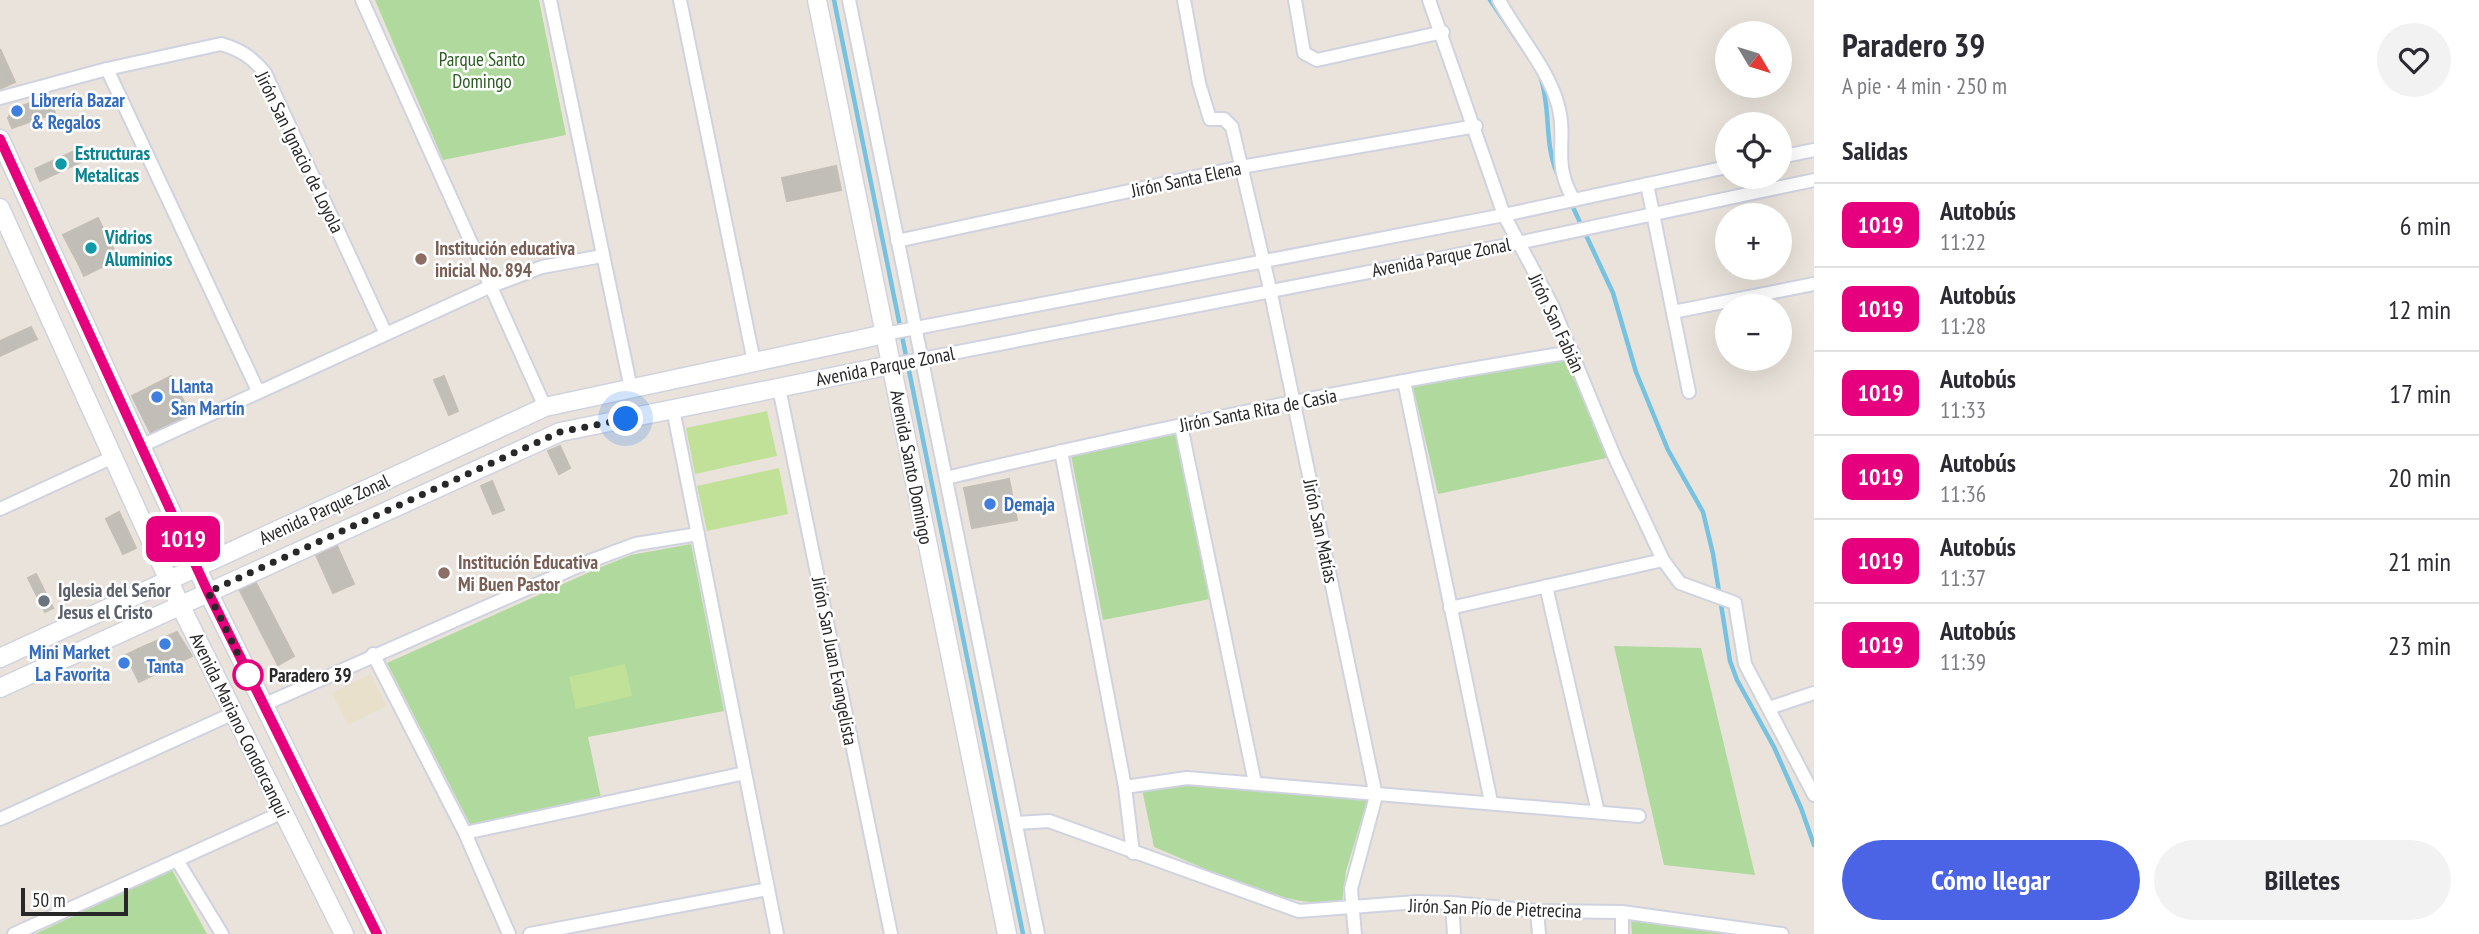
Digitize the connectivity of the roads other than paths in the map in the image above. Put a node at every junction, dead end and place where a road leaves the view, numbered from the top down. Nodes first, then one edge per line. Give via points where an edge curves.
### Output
1 (362, 0) edge
2 (550, 0) edge
3 (680, 0) edge
4 (817, 0) edge
5 (849, 0) edge
6 (1184, 0) edge
7 (1295, 0) edge
8 (1429, 0) edge
9 (1499, 0) edge
10 (1443, 33) junction
11 (107, 69) junction
12 (0, 97) edge
13 (1476, 126) junction
14 (0, 139) edge
15 (1814, 150) edge
16 (1792, 155) edge
17 (1241, 167) junction
18 (1715, 170) edge
19 (1814, 180) edge
20 (1647, 184) junction
21 (1574, 200) junction
22 (0, 208) edge
23 (1653, 212) junction
24 (1504, 215) junction
25 (897, 241) junction
26 (1518, 243) junction
27 (602, 256) junction
28 (1263, 260) junction
29 (1814, 284) edge
30 (489, 287) junction
31 (1270, 289) junction
32 (1673, 312) junction
33 (915, 328) junction
34 (385, 332) junction
35 (885, 334) junction
36 (1573, 352) junction
37 (922, 359) junction
38 (754, 362) junction
39 (891, 365) junction
40 (1404, 381) junction
41 (779, 388) junction
42 (631, 389) junction
43 (258, 391) junction
44 (1689, 392) dead end
45 (1294, 403) junction
46 (545, 407) junction
47 (673, 409) junction
48 (1181, 426) junction
49 (141, 446) junction
50 (1061, 451) junction
51 (113, 457) junction
52 (151, 468) junction
53 (946, 478) junction
54 (124, 480) junction
55 (2, 503) edge
56 (698, 534) junction
57 (231, 552) junction
58 (1663, 559) junction
59 (196, 567) junction
60 (242, 576) junction
61 (169, 580) junction
62 (1546, 586) junction
63 (208, 592) junction
64 (180, 604) junction
65 (1450, 608) junction
66 (373, 654) junction
67 (0, 658) edge
68 (0, 688) edge
69 (1814, 693) edge
70 (263, 705) junction
71 (1769, 708) junction
72 (234, 713) junction
73 (745, 773) junction
74 (1255, 783) junction
75 (1125, 787) junction
76 (1813, 791) edge
77 (1376, 796) junction
78 (1491, 802) junction
79 (284, 812) junction
80 (1598, 812) junction
81 (1639, 816) dead end
82 (0, 819) edge
83 (1016, 823) junction
84 (466, 833) junction
85 (1133, 853) junction
86 (177, 860) junction
87 (768, 889) junction
88 (1452, 903) junction
89 (1350, 908) junction
90 (1537, 911) junction
91 (1622, 912) junction
92 (1781, 933) edge
93 (14, 934) edge
94 (222, 934) edge
95 (344, 934) edge
96 (377, 934) edge
97 (509, 934) edge
98 (530, 934) edge
99 (777, 934) edge
100 (891, 934) edge
101 (1007, 934) edge
102 (1038, 934) edge
103 (1355, 934) edge
104 (1454, 934) edge
105 (1539, 934) edge
106 (1622, 934) edge

1 - 30 street
2 - 27 street
3 - 38 street
4 - 35 main road, Avenida Santo Domingo
5 - 25 street, Avenida Santo Domingo
6 - 17 street, Jirón San Matías via 1210,119 1224,119 1232,127
7 - 10 street via 1304,53 1317,60
8 - 10 street, Jirón San Fabián
9 - 21 street via 1554,94 1560,118 1561,170
10 - 13 street, Jirón San Fabián
11 - 12 street, Jirón San Ignacio de Loyola
11 - 34 street, Jirón San Ignacio de Loyola via 221,44 254,58
11 - 43 street
13 - 17 street, Jirón Santa Elena
13 - 24 street, Jirón San Fabián
14 - 49 main road, Avenida Mariano Condorcanqui
15 - 16 street
17 - 25 street, Jirón Santa Elena
17 - 28 street, Jirón San Matías
18 - 20 street, Avenida Parque Zonal
19 - 23 street, Avenida Parque Zonal
20 - 21 street, Avenida Parque Zonal
20 - 23 street
21 - 24 street, Avenida Parque Zonal
22 - 51 main road, Avenida Mariano Condorcanqui
23 - 26 street, Avenida Parque Zonal
23 - 32 street
24 - 26 street, Jirón San Fabián
24 - 28 street, Avenida Parque Zonal
25 - 33 street, Avenida Santo Domingo
26 - 31 street, Avenida Parque Zonal
26 - 36 street, Jirón San Fabián
27 - 30 street via 542,267
27 - 42 street
28 - 31 street, Jirón San Matías
28 - 33 street, Avenida Parque Zonal
29 - 32 street
30 - 34 street
30 - 46 street
31 - 37 street, Avenida Parque Zonal
31 - 45 street, Jirón San Matías
32 - 44 street
33 - 35 street, Avenida Parque Zonal
33 - 37 street, Avenida Santo Domingo
34 - 43 street
35 - 38 main road, Avenida Parque Zonal
35 - 39 main road, Avenida Santo Domingo
36 - 40 street, Jirón Santa Rita de Casia
36 - 58 street, Jirón San Fabián via 1615,458
37 - 39 street, Avenida Parque Zonal
37 - 53 street, Avenida Santo Domingo
38 - 42 main road, Avenida Parque Zonal
39 - 41 main road, Avenida Parque Zonal
39 - 101 main road, Avenida Santo Domingo
40 - 45 street, Jirón Santa Rita de Casia
40 - 65 street
41 - 47 main road, Avenida Parque Zonal
41 - 100 street, Jirón San Juan Evangelista
42 - 46 main road, Avenida Parque Zonal
43 - 49 street
45 - 48 street, Jirón Santa Rita de Casia
45 - 77 street, Jirón San Matías
46 - 57 main road, Avenida Parque Zonal
47 - 56 street
47 - 60 main road, Avenida Parque Zonal via 560,432
48 - 50 street, Jirón Santa Rita de Casia
48 - 74 street
49 - 52 main road, Avenida Mariano Condorcanqui
50 - 53 street, Jirón Santa Rita de Casia
50 - 75 street
51 - 54 main road, Avenida Mariano Condorcanqui
51 - 55 street
52 - 54 main road
52 - 59 main road, Avenida Mariano Condorcanqui
53 - 83 street, Avenida Santo Domingo
54 - 61 main road, Avenida Mariano Condorcanqui
56 - 66 street via 617,551
56 - 73 street
57 - 59 main road, Avenida Parque Zonal
57 - 60 main road
58 - 62 street
58 - 71 street, Jirón San Fabián via 1680,583 1735,603 1745,664
59 - 61 main road, Avenida Parque Zonal
59 - 63 main road, Avenida Mariano Condorcanqui
60 - 63 main road, Avenida Parque Zonal
61 - 64 main road, Avenida Mariano Condorcanqui
61 - 67 main road, Avenida Parque Zonal
62 - 65 street
62 - 80 street
63 - 64 main road, Avenida Parque Zonal
63 - 70 main road, Avenida Mariano Condorcanqui
64 - 68 main road, Avenida Parque Zonal
64 - 72 main road, Avenida Mariano Condorcanqui
65 - 78 street
66 - 70 street
66 - 84 street
69 - 71 street
70 - 96 main road, Avenida Mariano Condorcanqui
71 - 76 street
72 - 79 main road, Avenida Mariano Condorcanqui
72 - 82 street
73 - 84 street
73 - 87 street
74 - 75 street via 1170,778
74 - 77 street
75 - 85 street
77 - 78 street
77 - 89 street, Jirón San Matías via 1353,876
78 - 80 street
79 - 86 street
79 - 95 main road, Avenida Mariano Condorcanqui
80 - 81 street
83 - 85 street, Jirón San Pío de Pietrecina via 1049,821
83 - 102 street, Avenida Santo Domingo
84 - 97 street
85 - 89 street, Jirón San Pío de Pietrecina via 1283,907 1314,912
86 - 93 street
86 - 94 street
87 - 98 street
87 - 99 street
88 - 89 street, Jirón San Pío de Pietrecina
88 - 90 street, Jirón San Pío de Pietrecina
88 - 104 street
89 - 103 street, Jirón San Matías
90 - 91 street, Jirón San Pío de Pietrecina
90 - 105 street
91 - 92 street, Jirón San Pío de Pietrecina
91 - 106 street

